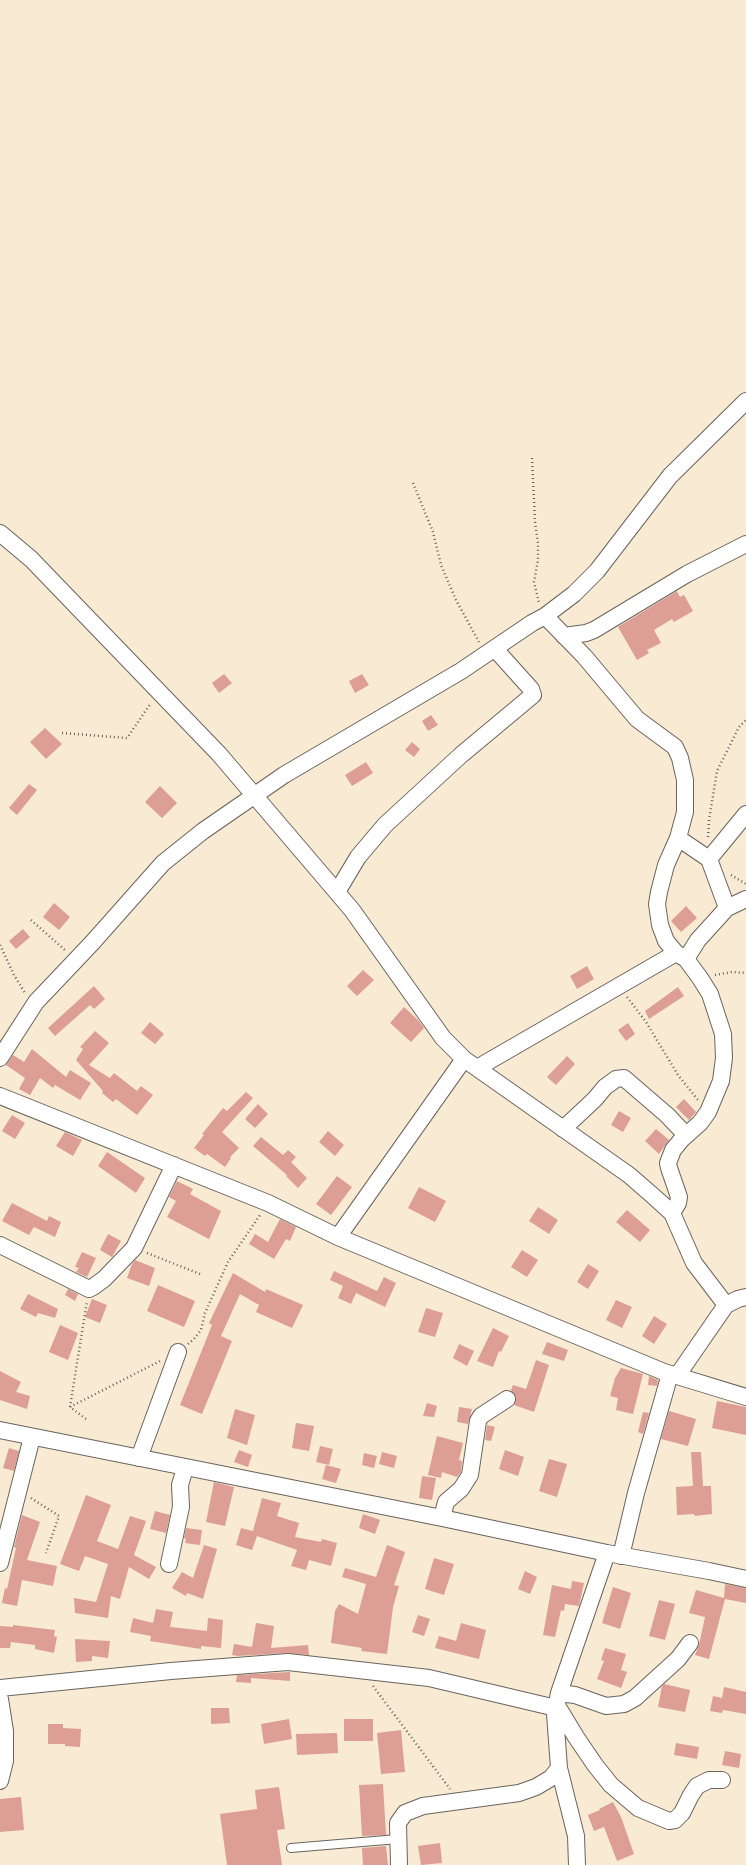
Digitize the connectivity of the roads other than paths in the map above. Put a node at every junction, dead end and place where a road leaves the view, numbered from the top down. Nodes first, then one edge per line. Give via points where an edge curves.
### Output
1 (746, 401) edge
2 (0, 533) edge
3 (746, 544) edge
4 (545, 616) junction
5 (564, 636) junction
6 (490, 652) junction
7 (254, 796) junction
8 (746, 814) edge
9 (678, 838) junction
10 (711, 858) junction
11 (337, 892) junction
12 (746, 898) edge
13 (727, 908) junction
14 (681, 956) junction
15 (0, 1058) edge
16 (464, 1059) junction
17 (477, 1068) junction
18 (0, 1096) edge
19 (563, 1129) junction
20 (686, 1134) junction
21 (174, 1165) junction
22 (672, 1213) junction
23 (338, 1237) junction
24 (0, 1245) edge
25 (746, 1297) edge
26 (726, 1305) junction
27 (178, 1352) road end
28 (673, 1375) junction
29 (746, 1397) edge
30 (507, 1399) dead end
31 (0, 1430) edge
32 (32, 1437) junction
33 (140, 1458) junction
34 (185, 1468) junction
35 (442, 1518) junction
36 (614, 1554) junction
37 (0, 1563) edge
38 (169, 1564) dead end
39 (746, 1579) edge
40 (690, 1643) dead end
41 (0, 1688) edge
42 (0, 1699) edge
43 (557, 1701) junction
44 (560, 1768) junction
45 (722, 1780) dead end
46 (0, 1781) edge
47 (398, 1839) junction
48 (291, 1848) dead end
49 (399, 1865) edge
50 (577, 1865) edge

1 - 4 street via 670,476 589,581
2 - 7 street via 31,559 160,691
3 - 5 street via 687,574 594,630
4 - 5 street
4 - 6 street
5 - 9 street via 638,719 670,741 677,751 685,780 686,802
6 - 7 street via 284,775
6 - 11 street via 531,689 533,695 461,755 386,825 358,857
7 - 11 street
7 - 15 street via 203,831 163,863 36,1002
8 - 10 street
9 - 10 street
9 - 14 street via 666,865 657,904 663,934
10 - 13 street
11 - 16 street via 368,931 427,1018
12 - 13 street
13 - 14 street
14 - 17 street via 620,986
14 - 20 street via 710,994 723,1034 724,1058 721,1081 708,1112 700,1123
16 - 17 street
16 - 23 street
17 - 19 street
18 - 21 street
19 - 20 street via 605,1086 616,1079 624,1078
19 - 22 street via 629,1175
20 - 22 street via 673,1150 668,1163 679,1197
21 - 23 street via 268,1203
21 - 24 street via 134,1248 104,1279 89,1289
22 - 26 street via 694,1264
23 - 28 street
25 - 26 street
26 - 28 street
27 - 33 street
28 - 29 street
28 - 36 street
30 - 35 street via 481,1416 478,1421 470,1475 461,1489 446,1502
31 - 32 street
32 - 33 street
32 - 37 street
33 - 34 street
34 - 35 street
34 - 38 street via 180,1485 181,1507
35 - 36 street
36 - 39 street
36 - 43 street
40 - 43 street via 678,1660 635,1698 624,1704 606,1706 575,1695
41 - 43 street via 269,1663 307,1663 429,1678
42 - 46 street via 5,1731
43 - 44 street via 556,1746
43 - 45 street via 576,1737 599,1770 611,1785 638,1808 669,1821 675,1820 698,1786 709,1780
44 - 47 street via 551,1778 519,1793 412,1809 398,1823
44 - 50 street via 571,1812 578,1855
47 - 48 lane
47 - 49 street

